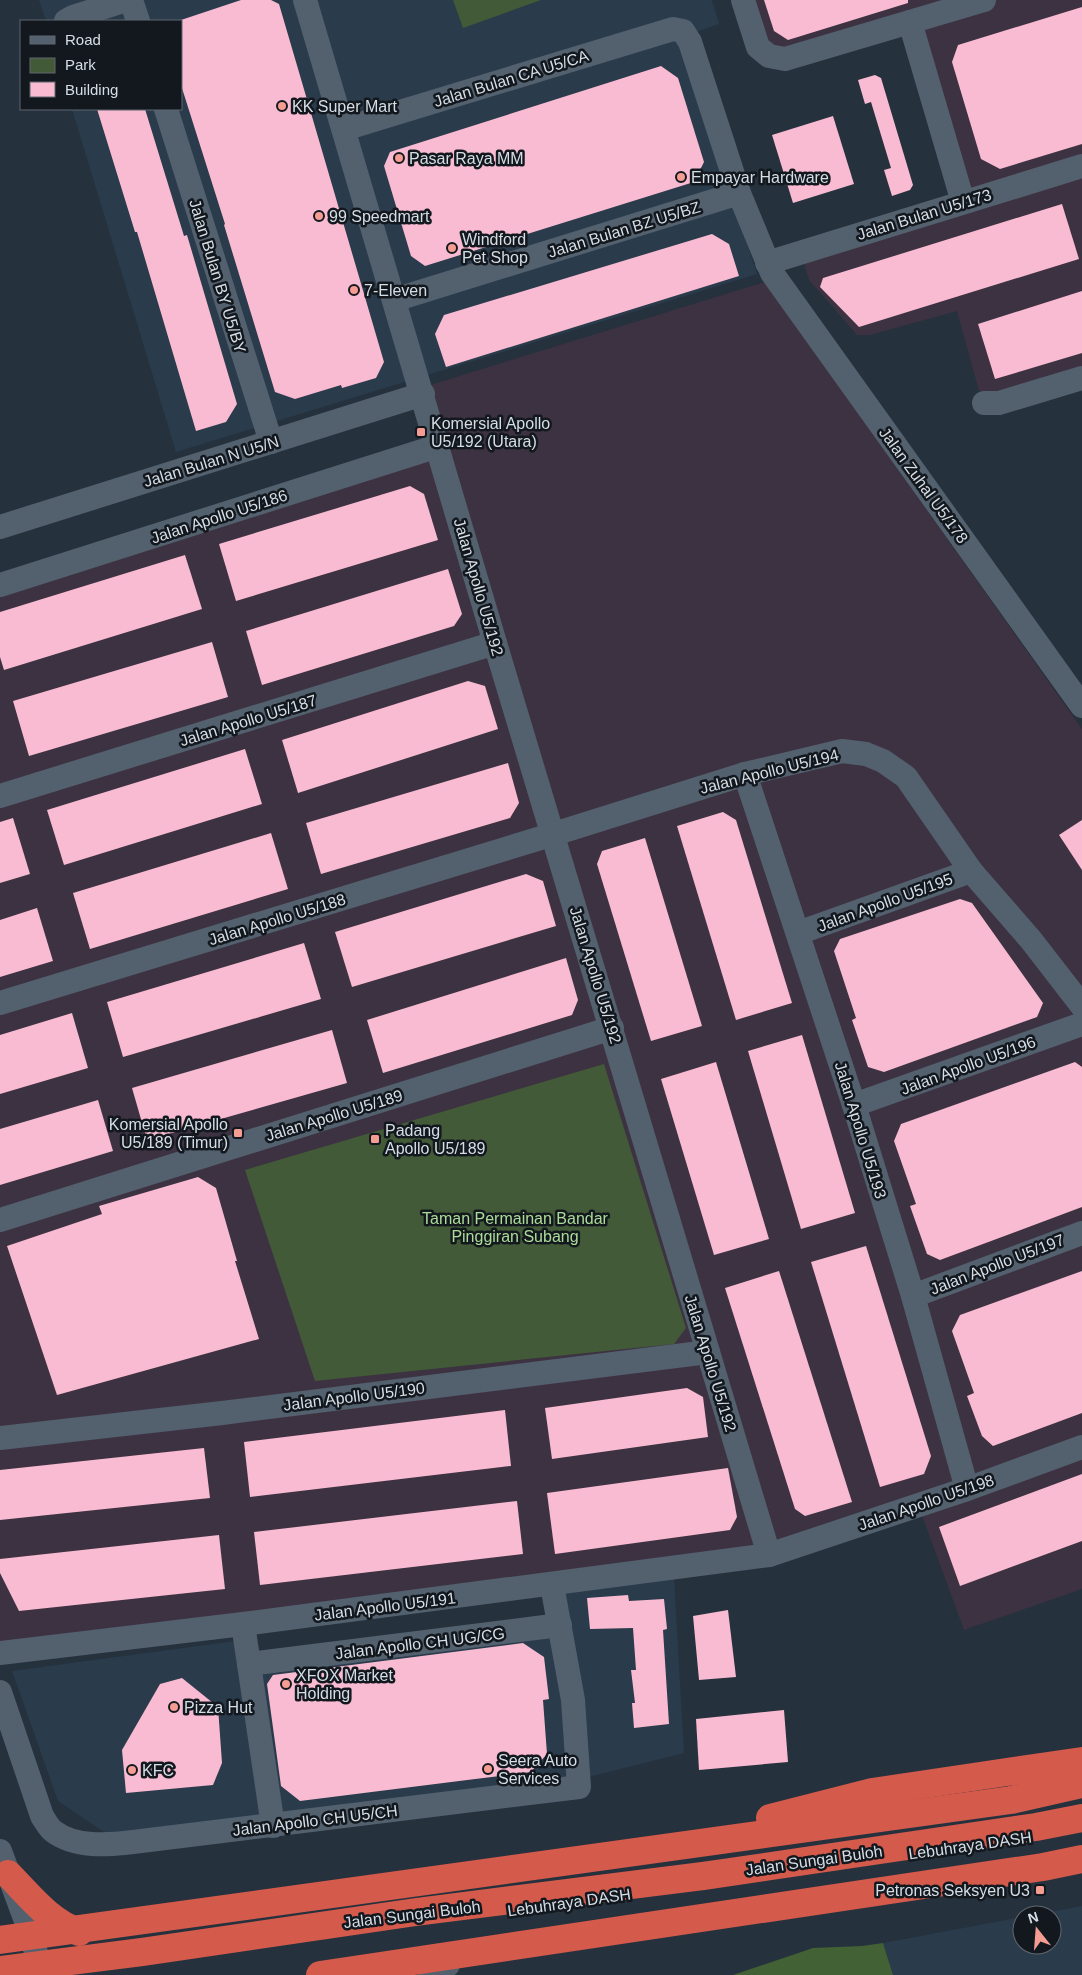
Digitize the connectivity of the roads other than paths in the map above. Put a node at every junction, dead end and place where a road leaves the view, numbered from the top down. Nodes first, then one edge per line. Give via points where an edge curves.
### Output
1 (126, 0) edge
2 (131, 0) edge
3 (305, 0) edge
4 (743, 0) edge
5 (984, 0) edge
6 (68, 20) edge
7 (138, 20) edge
8 (910, 22) junction
9 (679, 30) joint
10 (166, 110) edge
11 (344, 129) junction
12 (1082, 166) edge
13 (739, 193) junction
14 (963, 202) junction
15 (767, 263) junction
16 (394, 300) junction
17 (1082, 378) edge
18 (422, 394) junction
19 (984, 403) dead end
20 (271, 442) junction
21 (438, 446) junction
22 (0, 527) edge
23 (0, 585) edge
24 (495, 643) junction
25 (1079, 695) edge
26 (745, 774) junction
27 (0, 796) edge
28 (554, 834) junction
29 (971, 871) junction
30 (798, 933) junction
31 (0, 1003) edge
32 (1082, 1006) edge
33 (1082, 1024) edge
34 (612, 1028) junction
35 (854, 1106) junction
36 (0, 1220) edge
37 (1082, 1233) edge
38 (913, 1296) junction
39 (708, 1352) junction
40 (0, 1438) edge
41 (1082, 1447) edge
42 (966, 1489) junction
43 (769, 1555) junction
44 (552, 1585) junction
45 (243, 1624) junction
46 (560, 1625) junction
47 (0, 1652) edge
48 (249, 1664) junction
49 (0, 1692) edge
50 (1082, 1761) edge
51 (1082, 1784) edge
52 (1082, 1818) edge
53 (273, 1826) junction
54 (1082, 1826) edge
55 (1082, 1859) edge
56 (4, 1862) edge
57 (1082, 1863) edge
58 (416, 1912) junction
59 (0, 1940) edge
60 (142, 1952) junction
61 (439, 1970) edge
62 (7, 1971) edge
63 (45, 1972) edge
64 (320, 1975) edge
65 (389, 1975) edge

1 - 6 street
2 - 7 street
3 - 11 street, Jalan Apollo U5/192
4 - 8 street via 758,47 770,56 785,59
5 - 8 street
8 - 14 street
9 - 11 street, Jalan Bulan CA U5/CA via 672,28
9 - 13 street, Jalan Zuhal U5/178 via 690,42
10 - 20 street, Jalan Bulan BY U5/BY
11 - 16 street, Jalan Apollo U5/192
12 - 14 street, Jalan Bulan U5/173
13 - 15 street, Jalan Zuhal U5/178
13 - 16 street, Jalan Bulan BZ U5/BZ
14 - 15 street, Jalan Bulan U5/173
15 - 25 street, Jalan Zuhal U5/178
16 - 18 street, Jalan Apollo U5/192
17 - 19 street via 999,403
18 - 20 street, Jalan Bulan N U5/N
18 - 21 street, Jalan Apollo U5/192
20 - 22 street, Jalan Bulan N U5/N
21 - 23 street, Jalan Apollo U5/186
21 - 24 street, Jalan Apollo U5/192
24 - 27 street, Jalan Apollo U5/187
24 - 28 street, Jalan Apollo U5/192
26 - 28 street, Jalan Apollo U5/194
26 - 29 street, Jalan Apollo U5/194 via 842,751 866,754 883,761 906,776
26 - 30 street, Jalan Apollo U5/193
28 - 31 street, Jalan Apollo U5/188
28 - 34 street, Jalan Apollo U5/192
29 - 30 street, Jalan Apollo U5/195
29 - 32 street, Jalan Apollo U5/194 via 1031,940
30 - 35 street, Jalan Apollo U5/193
33 - 35 street, Jalan Apollo U5/196
34 - 36 street, Jalan Apollo U5/189
34 - 39 street, Jalan Apollo U5/192
35 - 38 street, Jalan Apollo U5/193
37 - 38 street, Jalan Apollo U5/197
38 - 42 street, Jalan Apollo U5/193
39 - 40 street, Jalan Apollo U5/190
39 - 43 street, Jalan Apollo U5/192
41 - 42 street, Jalan Apollo U5/198
42 - 43 street, Jalan Apollo U5/198
43 - 44 street, Jalan Apollo U5/191
44 - 45 street, Jalan Apollo U5/191
44 - 46 street
45 - 47 street, Jalan Apollo U5/191
45 - 48 street
46 - 48 street, Jalan Apollo CH UG/CG
46 - 53 street, Jalan Apollo CH U5/CH via 573,1700 579,1787
48 - 53 street
49 - 53 street, Jalan Apollo CH U5/CH via 42,1816 52,1831 69,1840 111,1845
50 - 58 highway via 872,1792
51 - 59 highway via 1011,1800
52 - 58 highway, Jalan Sungai Buloh via 1036,1828 722,1873
54 - 63 highway, Lebuhraya DASH via 1033,1836
55 - 64 highway, Lebuhraya DASH
56 - 60 highway via 44,1911 70,1929
56 - 63 street
57 - 61 highway via 871,1902
58 - 60 highway, Jalan Sungai Buloh
59 - 62 street
60 - 63 highway, Jalan Sungai Buloh
61 - 65 highway
62 - 63 highway, Jalan Sungai Buloh

